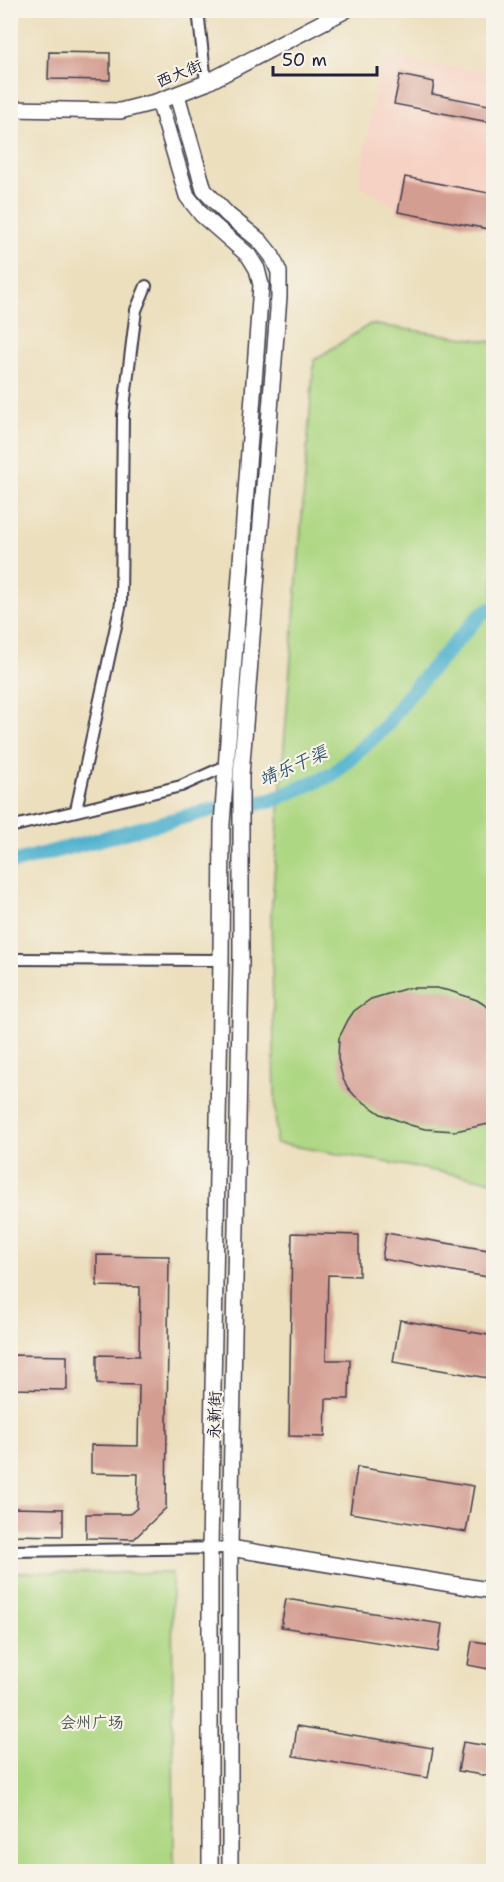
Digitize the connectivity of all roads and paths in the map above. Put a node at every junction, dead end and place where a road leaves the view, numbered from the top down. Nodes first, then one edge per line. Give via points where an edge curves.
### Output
1 (198, 10) edge
2 (346, 10) edge
3 (206, 83) junction
4 (177, 95) junction
5 (159, 101) junction
6 (10, 109) edge
7 (146, 286) dead end
8 (226, 771) junction
9 (76, 810) junction
10 (10, 827) edge
11 (10, 959) edge
12 (221, 960) junction
13 (241, 960) junction
14 (230, 1548) junction
15 (210, 1549) junction
16 (10, 1551) edge
17 (494, 1591) edge
18 (210, 1872) edge
19 (230, 1872) edge

1 - 3 street
2 - 3 street, 西大街
3 - 4 street, 西大街
4 - 5 street, 西大街
4 - 13 street, 永新街 via 204,190 260,241 279,272 241,775
5 - 6 street, 西大街 via 120,111
5 - 8 street, 永新街 via 187,196 202,215 249,256 261,285
7 - 9 street via 136,309 123,415 121,603
8 - 9 street via 181,786
8 - 12 street, 永新街
9 - 10 street
11 - 12 street
12 - 13 street
12 - 15 street, 永新街
13 - 14 street, 永新街
14 - 15 street
14 - 17 street
14 - 19 street, 永新街
15 - 16 street
15 - 18 street, 永新街

